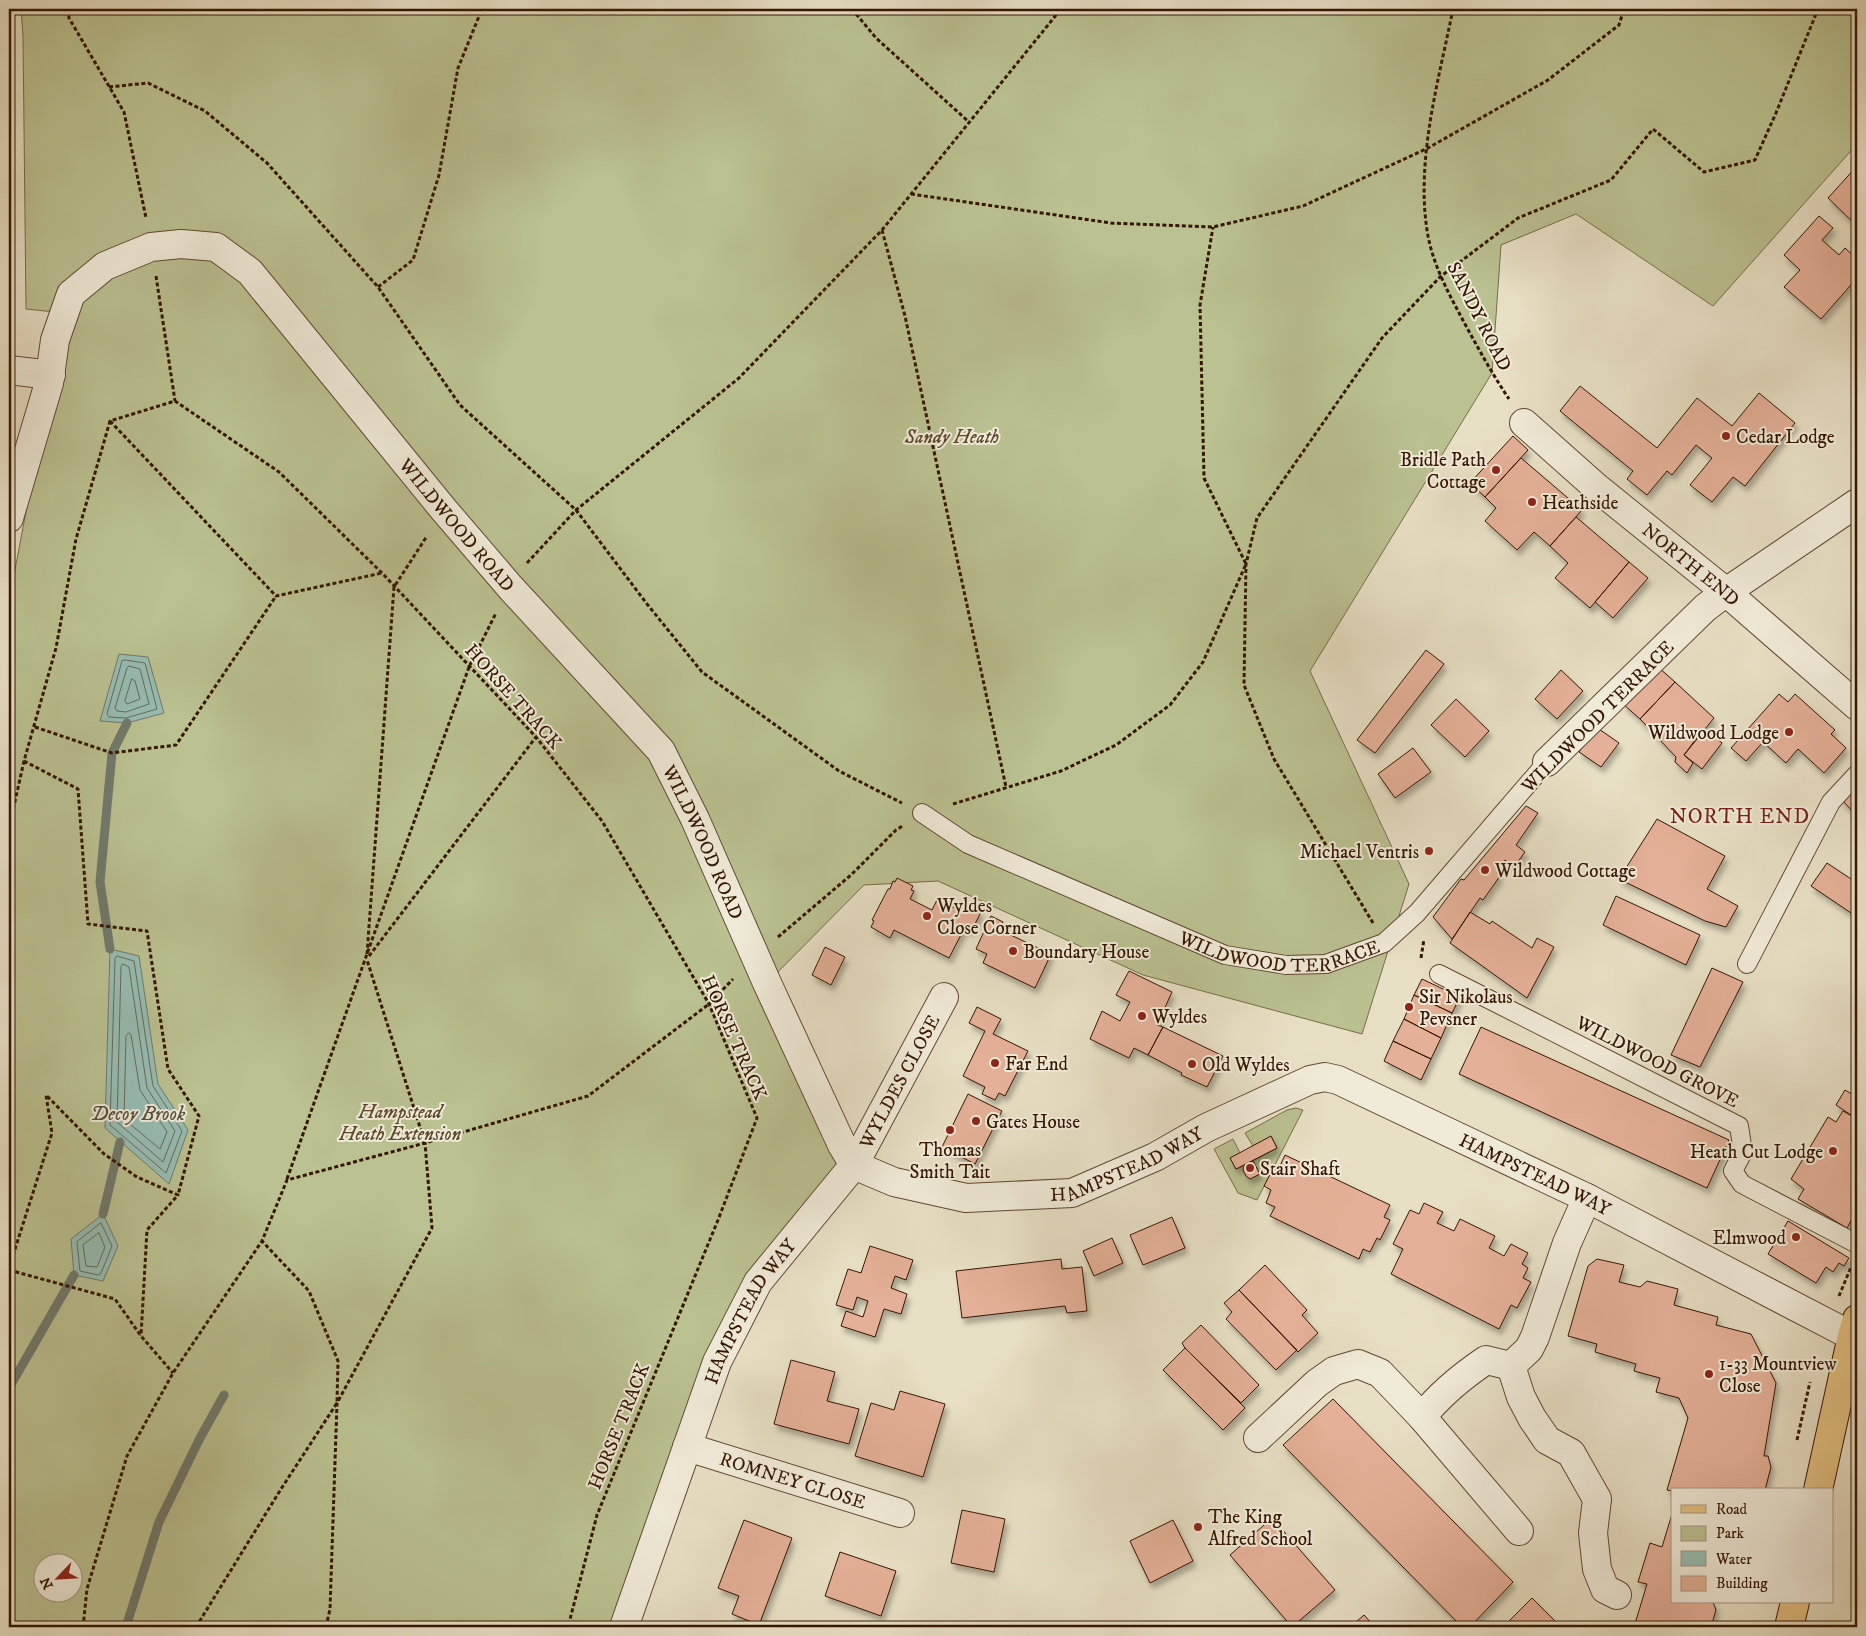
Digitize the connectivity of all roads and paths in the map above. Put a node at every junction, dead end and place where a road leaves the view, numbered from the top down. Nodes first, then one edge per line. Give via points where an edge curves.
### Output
1 (68, 9) edge
2 (482, 9) edge
3 (852, 9) edge
4 (1061, 9) edge
5 (1453, 9) edge
6 (1624, 9) edge
7 (1818, 9) edge
8 (110, 87) junction
9 (969, 122) junction
10 (1428, 148) junction
11 (911, 194) junction
12 (1212, 227) junction
13 (882, 230) junction
14 (151, 247) junction
15 (1440, 277) junction
16 (378, 287) junction
17 (9, 370) edge
18 (51, 375) junction
19 (175, 401) junction
20 (110, 421) junction
21 (1524, 423) joint
22 (1857, 503) edge
23 (444, 510) junction
24 (576, 510) junction
25 (9, 518) edge
26 (1246, 564) junction
27 (382, 573) junction
28 (510, 586) junction
29 (394, 587) junction
30 (1726, 592) junction
31 (276, 596) junction
32 (469, 667) junction
33 (1857, 706) edge
34 (35, 728) junction
35 (536, 738) junction
36 (24, 761) junction
37 (1547, 762) joint
38 (1857, 774) edge
39 (1006, 787) junction
40 (922, 814) junction
41 (9, 828) edge
42 (1384, 943) junction
43 (756, 956) junction
44 (367, 959) junction
45 (1747, 964) dead end
46 (1439, 974) dead end
47 (944, 998) dead end
48 (709, 1004) junction
49 (425, 1143) junction
50 (854, 1165) junction
51 (287, 1180) junction
52 (178, 1195) junction
53 (1587, 1198) junction
54 (262, 1241) junction
55 (1857, 1244) edge
56 (9, 1269) edge
57 (1855, 1327) edge
58 (141, 1336) junction
59 (1511, 1366) junction
60 (173, 1373) junction
61 (1850, 1386) edge
62 (337, 1403) junction
63 (1422, 1417) junction
64 (1258, 1438) dead end
65 (687, 1447) junction
66 (1819, 1488) edge
67 (900, 1513) dead end
68 (1519, 1531) dead end
69 (1617, 1595) dead end
70 (1795, 1604) edge
71 (83, 1627) edge
72 (196, 1627) edge
73 (326, 1627) edge
74 (568, 1627) edge
75 (624, 1627) edge
76 (1789, 1627) edge

1 - 8 path via 69,18
2 - 16 path via 458,68 439,175 413,260
3 - 9 path via 876,38
4 - 9 path
5 - 10 path, SANDY ROAD via 1429,125
6 - 10 path via 1619,25 1548,80
7 - 15 path via 1755,160 1704,172 1653,129 1611,180 1518,218
8 - 14 path via 124,112
8 - 16 path via 148,83 205,112 268,163
9 - 11 path
10 - 12 path via 1303,206
10 - 15 path, SANDY ROAD via 1425,188 1427,230
11 - 12 path via 1111,223
11 - 13 path
12 - 26 path via 1200,305 1204,478
13 - 24 path via 739,378
13 - 39 path via 905,316
14 - 18 street, WILDWOOD ROAD via 106,266 71,294 55,340
14 - 19 path
14 - 23 street, WILDWOOD ROAD via 181,244 216,247 250,272
15 - 21 path, SANDY ROAD via 1492,373
15 - 26 path via 1382,338 1257,518
16 - 24 path via 460,406
17 - 18 street
18 - 25 street, WILDWOOD ROAD
19 - 20 path
19 - 27 path, HORSE TRACK via 279,472
20 - 31 path
20 - 34 path via 76,539 56,648
21 - 30 street, NORTH END via 1596,488
22 - 30 street, WILDWOOD TERRACE
23 - 28 street, WILDWOOD ROAD
23 - 29 path
24 - 28 path
24 - 40 path via 702,672 839,771
26 - 39 path via 1203,662 1170,705 1116,744 1061,771
26 - 42 path via 1244,686 1274,758
27 - 29 path, HORSE TRACK
27 - 31 path
28 - 32 path
28 - 43 street, WILDWOOD ROAD via 662,751
29 - 32 path, HORSE TRACK
29 - 44 path
30 - 33 street, NORTH END
30 - 37 street, WILDWOOD TERRACE via 1705,608
31 - 34 path via 176,745 112,753
32 - 35 path, HORSE TRACK
32 - 44 path
34 - 36 path
35 - 44 path
35 - 48 path, HORSE TRACK via 602,821
36 - 41 path
36 - 52 path via 78,789 88,924 147,931 168,1069 199,1116
37 - 42 lane, WILDWOOD TERRACE via 1417,913
38 - 45 lane via 1831,802
39 - 40 path
40 - 42 lane, WILDWOOD TERRACE via 968,844 1225,955 1286,965 1326,964
40 - 43 path via 896,830 851,875
43 - 48 path
43 - 50 street, WILDWOOD ROAD
44 - 49 path
44 - 51 path
46 - 55 lane, WILDWOOD GROVE via 1738,1126 1743,1152 1733,1171 1742,1184
47 - 50 street, WYLDES CLOSE
48 - 49 path via 588,1096
48 - 74 path, HORSE TRACK via 756,1118 718,1220 596,1515
49 - 51 path
49 - 62 path via 432,1228
50 - 53 street, HAMPSTEAD WAY via 894,1182 966,1198 1072,1193 1155,1157 1206,1128 1310,1080 1325,1078 1338,1080
50 - 65 street, HAMPSTEAD WAY via 758,1282 717,1362
51 - 54 path
52 - 56 path via 137,1177 104,1154 46,1095 52,1133
52 - 58 path via 148,1230
53 - 57 street, HAMPSTEAD WAY
53 - 59 street via 1567,1243 1535,1337 1529,1350
54 - 60 path
54 - 62 path via 309,1292 338,1361
56 - 58 path via 115,1299
57 - 61 main road
58 - 60 path
59 - 63 street via 1486,1360 1438,1397
59 - 69 street via 1532,1418 1547,1440 1571,1453 1597,1499 1593,1533 1597,1569 1604,1589
60 - 71 path via 127,1456 87,1590
61 - 66 main road
62 - 72 path
62 - 73 path via 330,1610
63 - 64 street via 1380,1373 1358,1364 1334,1371 1317,1383
63 - 68 street
65 - 67 street, ROMNEY CLOSE
65 - 75 street, HAMPSTEAD WAY
70 - 76 main road

